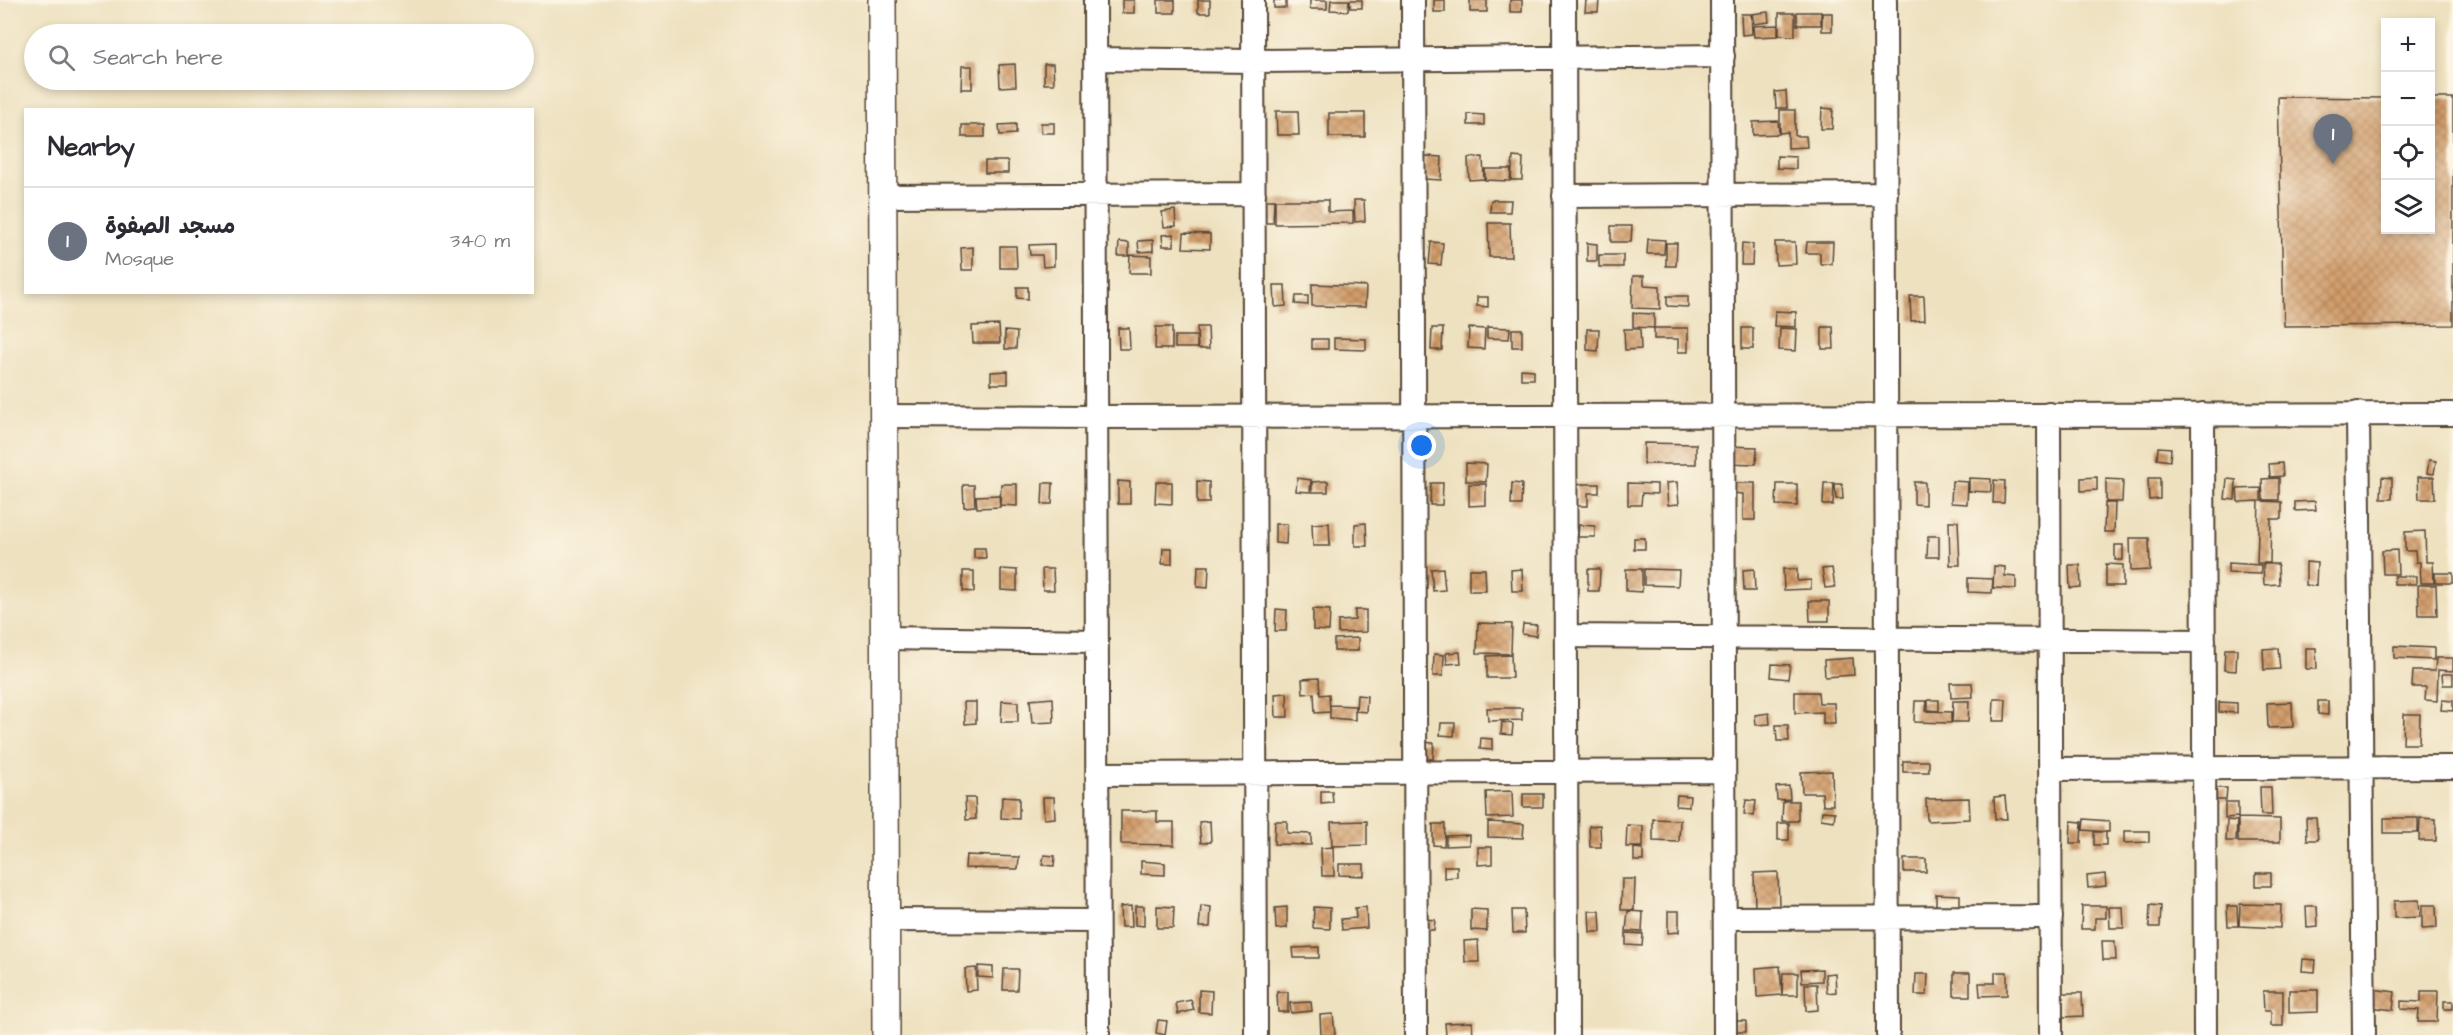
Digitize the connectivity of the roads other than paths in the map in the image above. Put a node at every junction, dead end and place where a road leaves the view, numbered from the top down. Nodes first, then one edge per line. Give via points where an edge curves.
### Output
1 (882, 0) edge
2 (1095, 0) edge
3 (1253, 0) edge
4 (1413, 0) edge
5 (1564, 0) edge
6 (1722, 0) edge
7 (1885, 0) edge
8 (1723, 56) junction
9 (1564, 58) junction
10 (1096, 59) junction
11 (1414, 60) junction
12 (1253, 61) junction
13 (1254, 194) junction
14 (1886, 194) junction
15 (1096, 195) junction
16 (1723, 195) junction
17 (884, 196) junction
18 (1564, 196) junction
19 (2358, 413) junction
20 (1887, 414) junction
21 (2049, 414) junction
22 (2203, 414) junction
23 (2453, 414) edge
24 (1723, 415) junction
25 (882, 416) junction
26 (1414, 416) junction
27 (1565, 416) junction
28 (1096, 417) junction
29 (1254, 417) junction
30 (1566, 636) junction
31 (884, 638) junction
32 (1724, 638) junction
33 (1887, 639) junction
34 (2050, 640) junction
35 (1097, 641) junction
36 (2204, 641) junction
37 (2362, 767) junction
38 (2453, 767) edge
39 (2204, 768) junction
40 (2050, 769) junction
41 (1724, 771) junction
42 (1566, 772) junction
43 (1255, 773) junction
44 (1415, 773) junction
45 (1097, 774) junction
46 (1888, 917) junction
47 (2051, 917) junction
48 (1725, 918) junction
49 (885, 920) junction
50 (1098, 921) junction
51 (886, 1035) edge
52 (1098, 1035) edge
53 (1256, 1035) edge
54 (1416, 1035) edge
55 (1568, 1035) edge
56 (1725, 1035) edge
57 (1888, 1035) edge
58 (2051, 1035) edge
59 (2205, 1035) edge
60 (2364, 1035) edge

1 - 17 street
2 - 10 street
3 - 12 street
4 - 11 street
5 - 9 street
6 - 8 street
7 - 14 street
8 - 9 street
8 - 16 street
9 - 11 street
9 - 18 street
10 - 12 street
10 - 15 street
11 - 12 street
11 - 26 street
12 - 13 street
13 - 15 street
13 - 29 street
14 - 16 street
14 - 20 street
15 - 17 street
15 - 28 street
16 - 18 street
16 - 24 street
17 - 25 street
18 - 27 street
19 - 22 street
19 - 23 street
19 - 37 street
20 - 21 street
20 - 24 street
20 - 33 street
21 - 22 street
21 - 34 street
22 - 36 street
24 - 27 street
24 - 32 street
25 - 28 street
25 - 31 street
26 - 27 street
26 - 29 street
26 - 44 street
27 - 30 street
28 - 29 street
28 - 35 street
29 - 43 street
30 - 32 street
30 - 42 street
31 - 35 street
31 - 49 street
32 - 33 street
32 - 41 street
33 - 34 street
33 - 46 street
34 - 36 street
34 - 40 street
35 - 45 street
36 - 39 street
37 - 38 street
37 - 39 street
37 - 60 street
39 - 40 street
39 - 59 street
40 - 47 street
41 - 42 street
41 - 48 street
42 - 44 street
42 - 55 street
43 - 44 street
43 - 45 street
43 - 53 street
44 - 54 street
45 - 50 street
46 - 47 street
46 - 48 street
46 - 57 street
47 - 58 street
48 - 56 street
49 - 50 street
49 - 51 street
50 - 52 street

